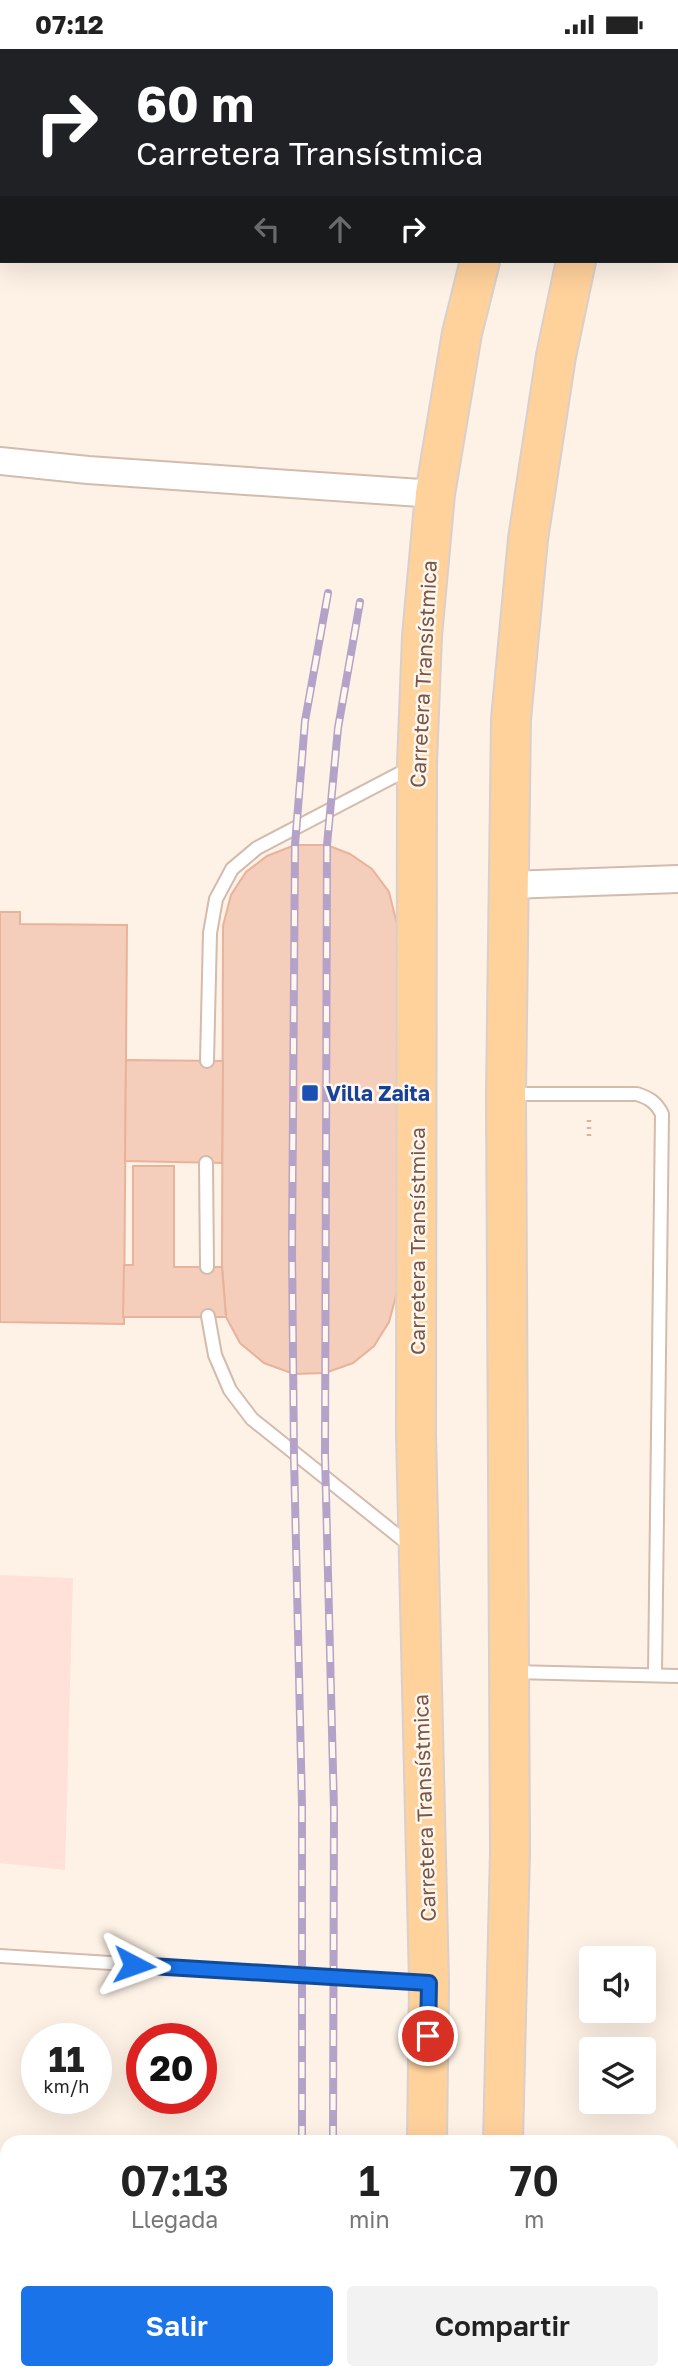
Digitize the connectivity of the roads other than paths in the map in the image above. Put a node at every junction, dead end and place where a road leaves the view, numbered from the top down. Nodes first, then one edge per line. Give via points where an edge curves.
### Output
1 (480, 263) edge
2 (576, 263) edge
3 (0, 461) edge
4 (435, 494) junction
5 (416, 764) junction
6 (678, 879) edge
7 (509, 885) junction
8 (207, 1061) dead end
9 (506, 1094) junction
10 (206, 1163) dead end
11 (207, 1267) dead end
12 (208, 1316) dead end
13 (417, 1552) junction
14 (509, 1672) junction
15 (656, 1674) junction
16 (678, 1676) edge
17 (0, 1956) edge
18 (429, 1983) junction
19 (427, 2135) edge
20 (503, 2135) edge

1 - 4 main road, Carretera Transístmica via 462,333
2 - 7 main road via 528,538 511,719
3 - 4 street
4 - 5 main road, Carretera Transístmica
5 - 8 lane via 257,848 232,869 216,899 210,933
5 - 13 main road, Carretera Transístmica
6 - 7 street
7 - 9 main road
9 - 14 main road
9 - 15 lane via 637,1094 649,1098 662,1114
10 - 11 lane
12 - 13 lane via 215,1355 230,1390 252,1419
13 - 18 main road, Carretera Transístmica
14 - 15 lane
14 - 20 main road
15 - 16 lane
17 - 18 lane
18 - 19 main road, Carretera Transístmica

